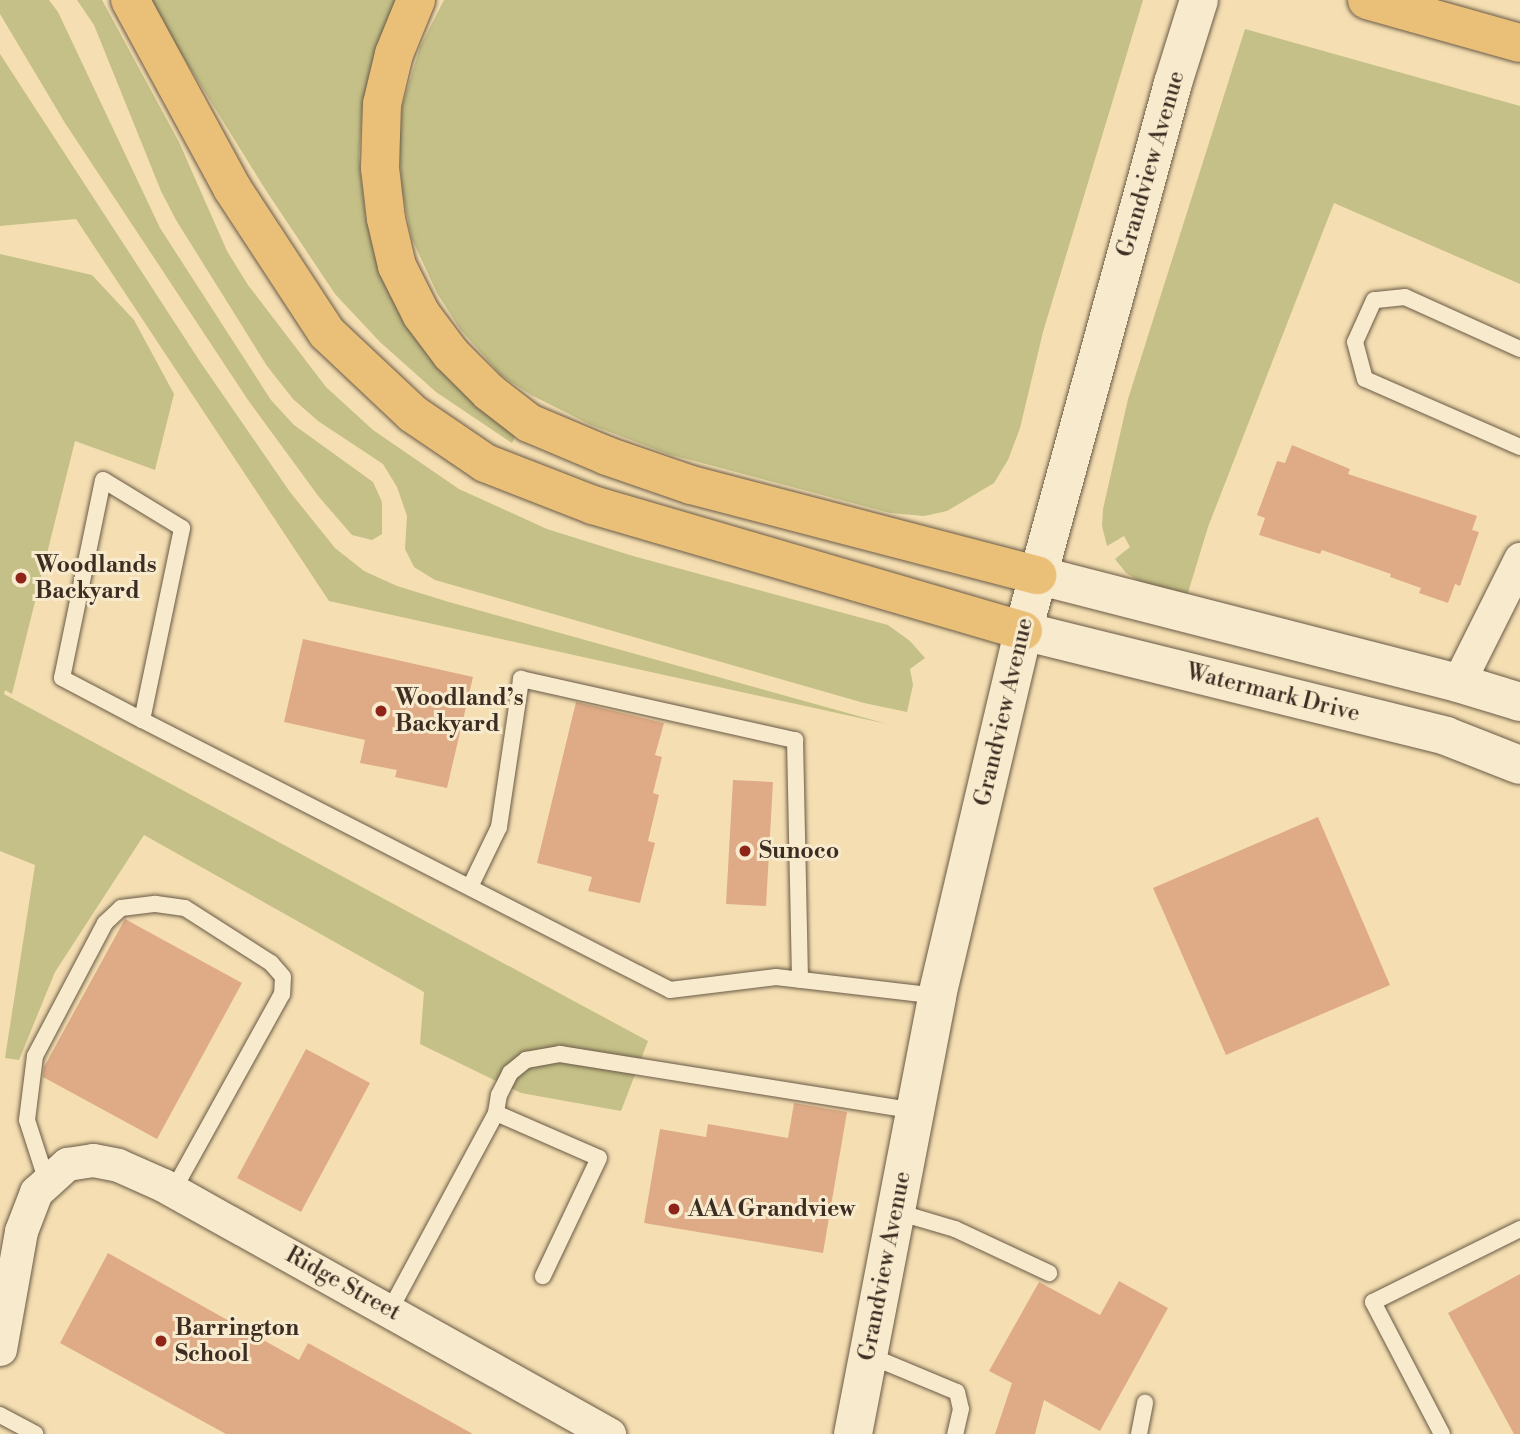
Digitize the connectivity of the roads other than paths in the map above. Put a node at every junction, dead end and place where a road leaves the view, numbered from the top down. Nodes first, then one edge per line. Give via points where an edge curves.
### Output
1 (130, 0) edge
2 (416, 0) edge
3 (1199, 0) edge
4 (1367, 0) edge
5 (1520, 43) edge
6 (1520, 349) edge
7 (1520, 447) edge
8 (1520, 559) edge
9 (1037, 575) junction
10 (1023, 631) junction
11 (1458, 683) junction
12 (1520, 702) edge
13 (142, 720) junction
14 (1520, 765) edge
15 (470, 887) junction
16 (800, 980) junction
17 (937, 996) junction
18 (915, 1111) junction
19 (496, 1113) junction
20 (57, 1173) junction
21 (173, 1191) junction
22 (894, 1211) junction
23 (1520, 1229) edge
24 (1049, 1273) dead end
25 (543, 1276) dead end
26 (390, 1310) junction
27 (0, 1349) edge
28 (868, 1354) junction
29 (1145, 1403) dead end
30 (0, 1415) edge
31 (34, 1434) edge
32 (609, 1434) edge
33 (853, 1434) edge
34 (955, 1434) edge
35 (1139, 1434) edge
36 (1442, 1434) edge

1 - 10 highway via 232,188 327,333 413,414 485,463 593,505
2 - 9 highway via 394,54 382,104 380,169 386,219 397,266 421,314 450,354 489,392 529,423 691,485
3 - 9 main road, Grandview Avenue
4 - 5 highway
6 - 7 lane via 1405,297 1374,300 1355,342 1365,379
8 - 11 street
9 - 10 main road, Grandview Avenue
9 - 11 main road
10 - 14 main road, Watermark Drive via 1446,736
10 - 17 main road, Grandview Avenue
11 - 12 main road
13 - 13 lane via 62,678 103,480 183,528
13 - 15 lane
15 - 16 lane via 670,990 776,978
15 - 16 lane via 499,827 521,679 795,740
16 - 17 lane
17 - 18 main road, Grandview Avenue
18 - 19 lane via 560,1054 526,1060 510,1073
18 - 22 main road, Grandview Avenue
19 - 25 lane via 599,1158
19 - 26 lane
20 - 21 street, Ridge Street via 93,1160 118,1165
20 - 21 lane via 27,1120 36,1056 105,923 121,908 156,904 186,908 271,963 283,977 282,994
20 - 27 street via 36,1192 21,1231
21 - 26 street, Ridge Street
22 - 24 lane via 955,1229
22 - 28 main road, Grandview Avenue
23 - 36 lane via 1373,1302
26 - 32 street, Ridge Street
28 - 33 main road, Grandview Avenue
28 - 34 lane via 957,1392 961,1409
29 - 35 lane
30 - 31 lane

